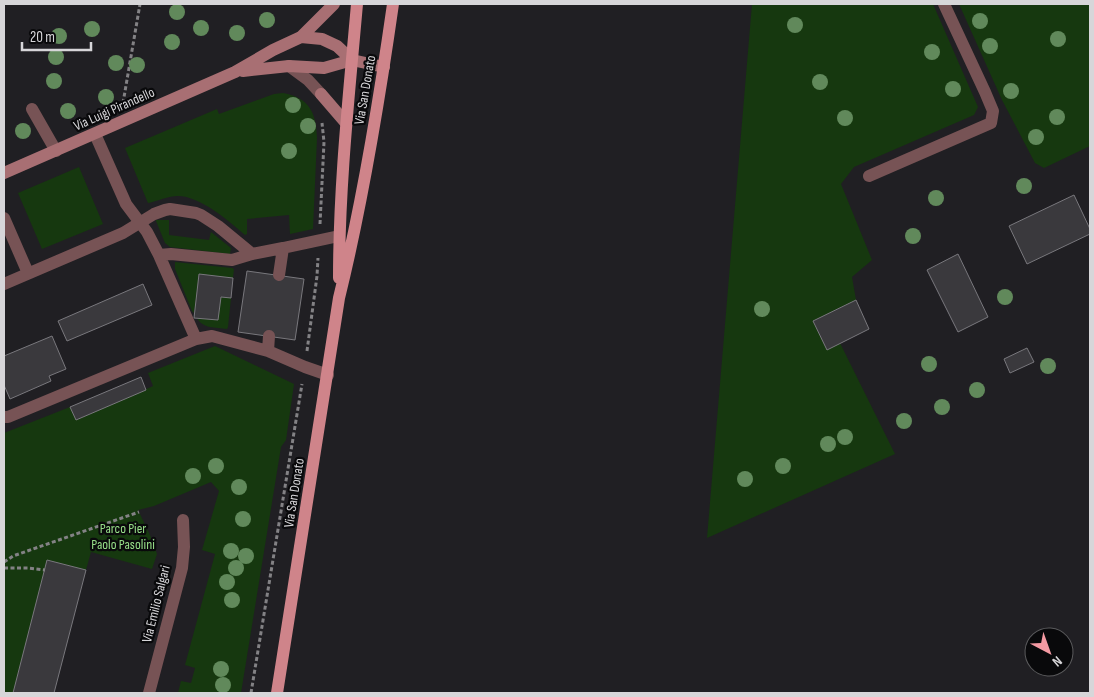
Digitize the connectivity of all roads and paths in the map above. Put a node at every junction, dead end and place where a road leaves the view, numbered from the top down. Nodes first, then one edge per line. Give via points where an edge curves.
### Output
1 (140, 4) edge
2 (334, 4) edge
3 (357, 4) edge
4 (393, 4) edge
5 (944, 4) edge
6 (301, 38) junction
7 (352, 60) junction
8 (289, 66) junction
9 (384, 67) junction
10 (235, 72) junction
11 (32, 109) dead end
12 (321, 115) dead end
13 (120, 123) junction
14 (346, 123) junction
15 (95, 134) junction
16 (56, 151) junction
17 (4, 173) edge
18 (869, 176) dead end
19 (4, 218) edge
20 (141, 223) junction
21 (339, 236) junction
22 (319, 241) junction
23 (283, 248) junction
24 (252, 254) junction
25 (160, 255) junction
26 (28, 273) junction
27 (278, 275) dead end
28 (4, 284) edge
29 (339, 298) junction
30 (269, 336) dead end
31 (196, 339) junction
32 (268, 351) junction
33 (305, 367) junction
34 (328, 374) junction
35 (4, 417) edge
36 (139, 512) dead end
37 (183, 520) dead end
38 (4, 562) edge
39 (4, 568) edge
40 (45, 570) dead end
41 (149, 693) edge
42 (251, 693) edge
43 (277, 693) edge

1 - 13 path
2 - 6 street, Via Luigi Pirandello
3 - 7 main road, Via San Donato
4 - 9 main road, Via San Donato
5 - 18 street via 986,92 993,112 991,123
6 - 7 street, Via Luigi Pirandello via 322,39 337,46
6 - 10 street, Via Luigi Pirandello
7 - 8 street, Via Luigi Pirandello via 324,68
7 - 9 street, Via Luigi Pirandello
7 - 14 main road, Via San Donato
8 - 10 street, Via Luigi Pirandello
8 - 14 street via 308,80
9 - 29 main road, Via San Donato via 354,236
10 - 13 street, Via Luigi Pirandello
11 - 16 street
12 - 22 path via 324,142
13 - 15 street, Via Luigi Pirandello
14 - 21 main road, Via San Donato
15 - 16 street, Via Luigi Pirandello
15 - 20 street via 126,204
16 - 17 street, Via Luigi Pirandello
19 - 26 street
20 - 24 street via 165,210 196,214 218,226
20 - 25 street
20 - 26 street
21 - 22 street
21 - 29 main road, Via San Donato
22 - 23 street
22 - 33 path
23 - 24 street
23 - 27 street
24 - 25 street via 232,260
25 - 31 street
26 - 28 street
29 - 34 main road, Via San Donato
30 - 32 street
31 - 32 street via 212,336
31 - 35 street
32 - 33 street
33 - 34 street
33 - 42 path
34 - 43 main road, Via San Donato
36 - 38 path via 13,556
37 - 41 street, Via Emilio Salgari via 182,568
39 - 40 path

